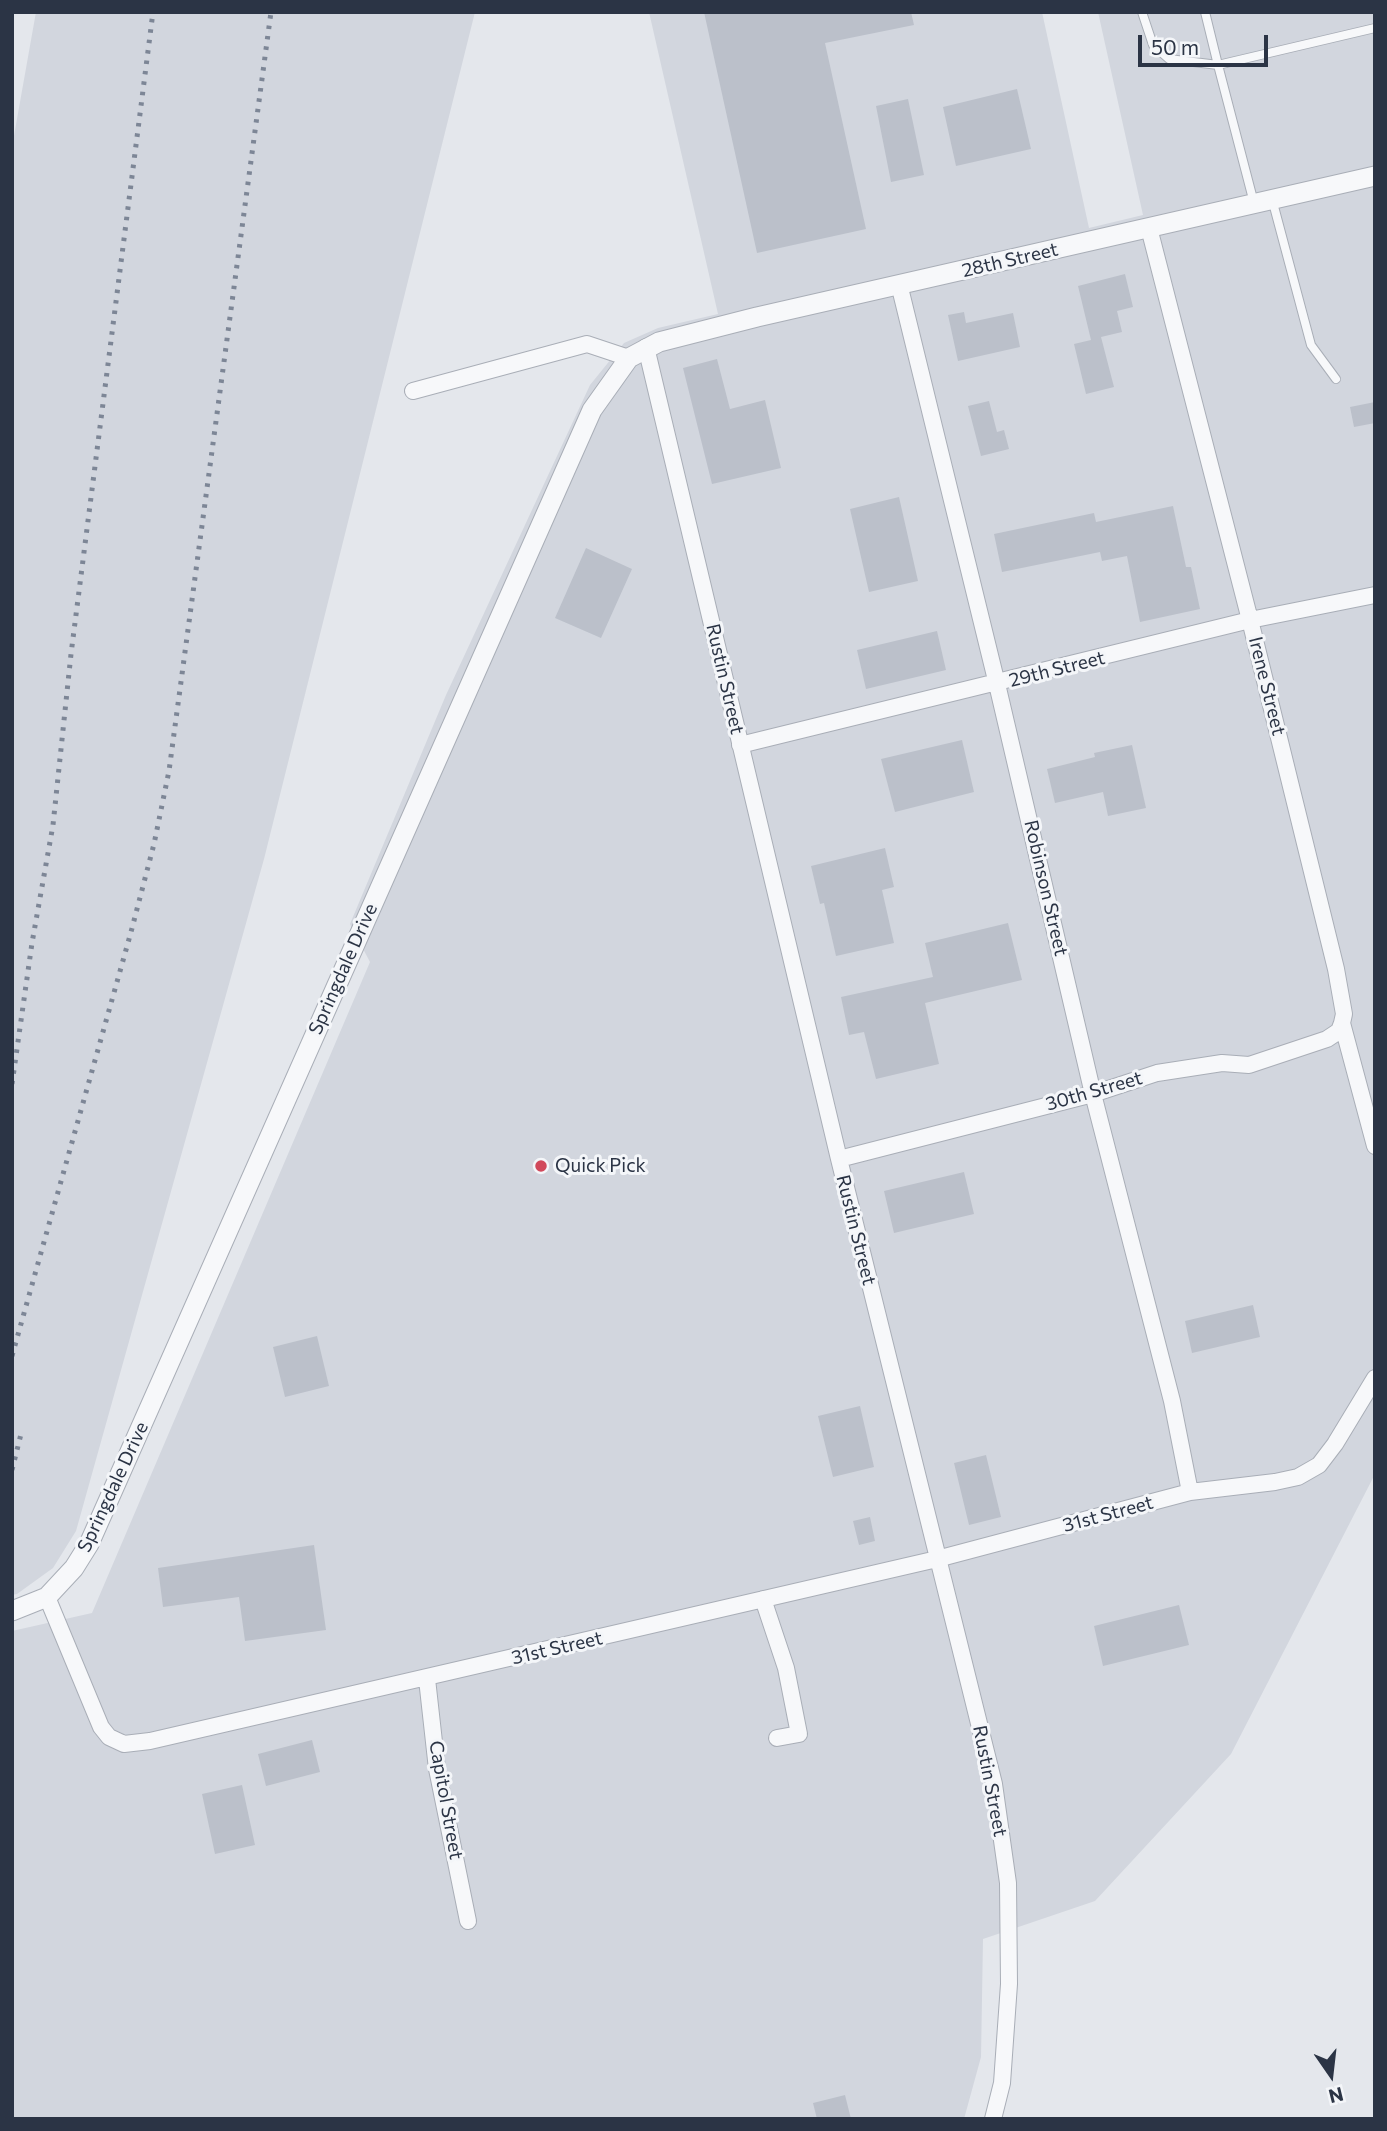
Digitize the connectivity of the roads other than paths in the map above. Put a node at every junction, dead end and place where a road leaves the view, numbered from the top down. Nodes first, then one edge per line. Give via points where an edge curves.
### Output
1 (1142, 12) edge
2 (1205, 12) edge
3 (1375, 28) edge
4 (1218, 65) junction
5 (1375, 176) edge
6 (1263, 201) junction
7 (1149, 228) junction
8 (900, 284) junction
9 (646, 347) junction
10 (629, 358) junction
11 (1336, 379) dead end
12 (413, 391) dead end
13 (1375, 595) edge
14 (1250, 620) junction
15 (997, 684) junction
16 (740, 745) junction
17 (1342, 1023) junction
18 (1093, 1094) junction
19 (1375, 1146) edge
20 (839, 1159) junction
21 (1375, 1378) edge
22 (1190, 1492) junction
23 (937, 1559) junction
24 (47, 1597) junction
25 (763, 1599) junction
26 (12, 1611) edge
27 (427, 1679) junction
28 (777, 1738) dead end
29 (468, 1921) dead end
30 (993, 2119) edge

1 - 4 lane via 1153,45 1169,59
2 - 4 lane
3 - 4 lane
4 - 6 lane
5 - 6 street, 28th Street
6 - 7 street, 28th Street
6 - 11 lane via 1311,345
7 - 8 street, 28th Street
7 - 14 street, Irene Street
8 - 9 street, 28th Street
8 - 15 street, Robinson Street
9 - 10 street, Springdale Drive
9 - 16 street, Rustin Street
10 - 12 street via 587,344
10 - 24 street, Springdale Drive via 592,410 110,1500 74,1568
13 - 14 street, 29th Street
14 - 15 street, 29th Street
14 - 17 street, Irene Street via 1336,969
15 - 16 street, 29th Street
15 - 18 street, Robinson Street
16 - 20 street, Rustin Street
17 - 18 street, 30th Street via 1327,1039 1249,1065 1222,1063 1157,1073
17 - 19 street, Irene Street
18 - 20 street, 30th Street
18 - 22 street, Robinson Street via 1172,1401
20 - 23 street, Rustin Street
21 - 22 street via 1319,1465 1275,1482
22 - 23 street, 31st Street
23 - 25 street, 31st Street
23 - 30 street, Rustin Street via 994,1784 1008,1883 1009,1984 1002,2083
24 - 26 street
24 - 27 street, 31st Street via 101,1727 124,1744
25 - 27 street, 31st Street
25 - 28 street via 786,1668 799,1734
27 - 29 street, Capitol Street via 437,1769

